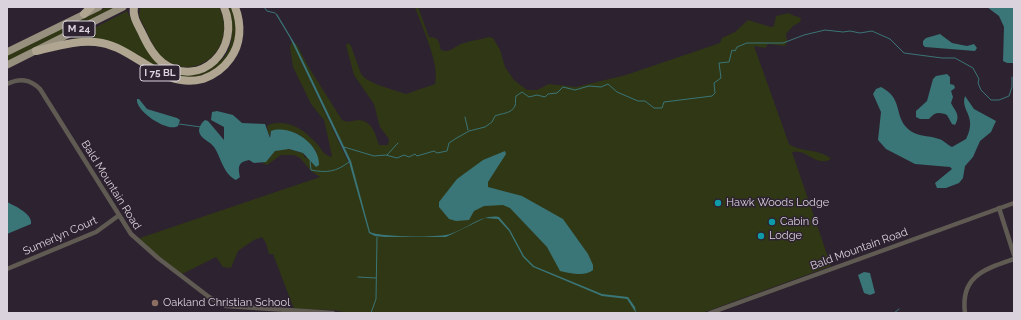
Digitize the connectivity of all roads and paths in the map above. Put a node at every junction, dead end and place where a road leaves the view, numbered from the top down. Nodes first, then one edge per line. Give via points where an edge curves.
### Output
1 (91, 7) edge
2 (99, 7) edge
3 (123, 7) edge
4 (134, 7) edge
5 (224, 7) edge
6 (235, 7) edge
7 (84, 14) junction
8 (36, 51) junction
9 (7, 52) edge
10 (7, 65) edge
11 (7, 84) edge
12 (1014, 203) edge
13 (998, 208) junction
14 (118, 216) junction
15 (1014, 255) edge
16 (1014, 259) edge
17 (7, 269) edge
18 (333, 313) edge
19 (710, 313) edge
20 (965, 313) edge

1 - 7 highway
2 - 7 main road, M 24
3 - 8 main road, M 24
4 - 5 highway via 134,16 155,55 173,68 189,70 210,64 223,51 229,32
6 - 8 highway, I 75 BL via 240,27 239,39 230,60 219,71 197,80 169,78 123,50 101,43 74,43
7 - 9 main road
8 - 10 main road, I 75 BL
11 - 14 street, Bald Mountain Road via 17,80 27,81 37,86 46,96
12 - 13 street, Bald Mountain Road
13 - 15 street
13 - 19 street, Bald Mountain Road
14 - 17 street, Sumerlyn Court via 96,232
14 - 18 street, Bald Mountain Road via 141,245 209,297 226,306
16 - 20 street via 985,269 972,279 965,294

